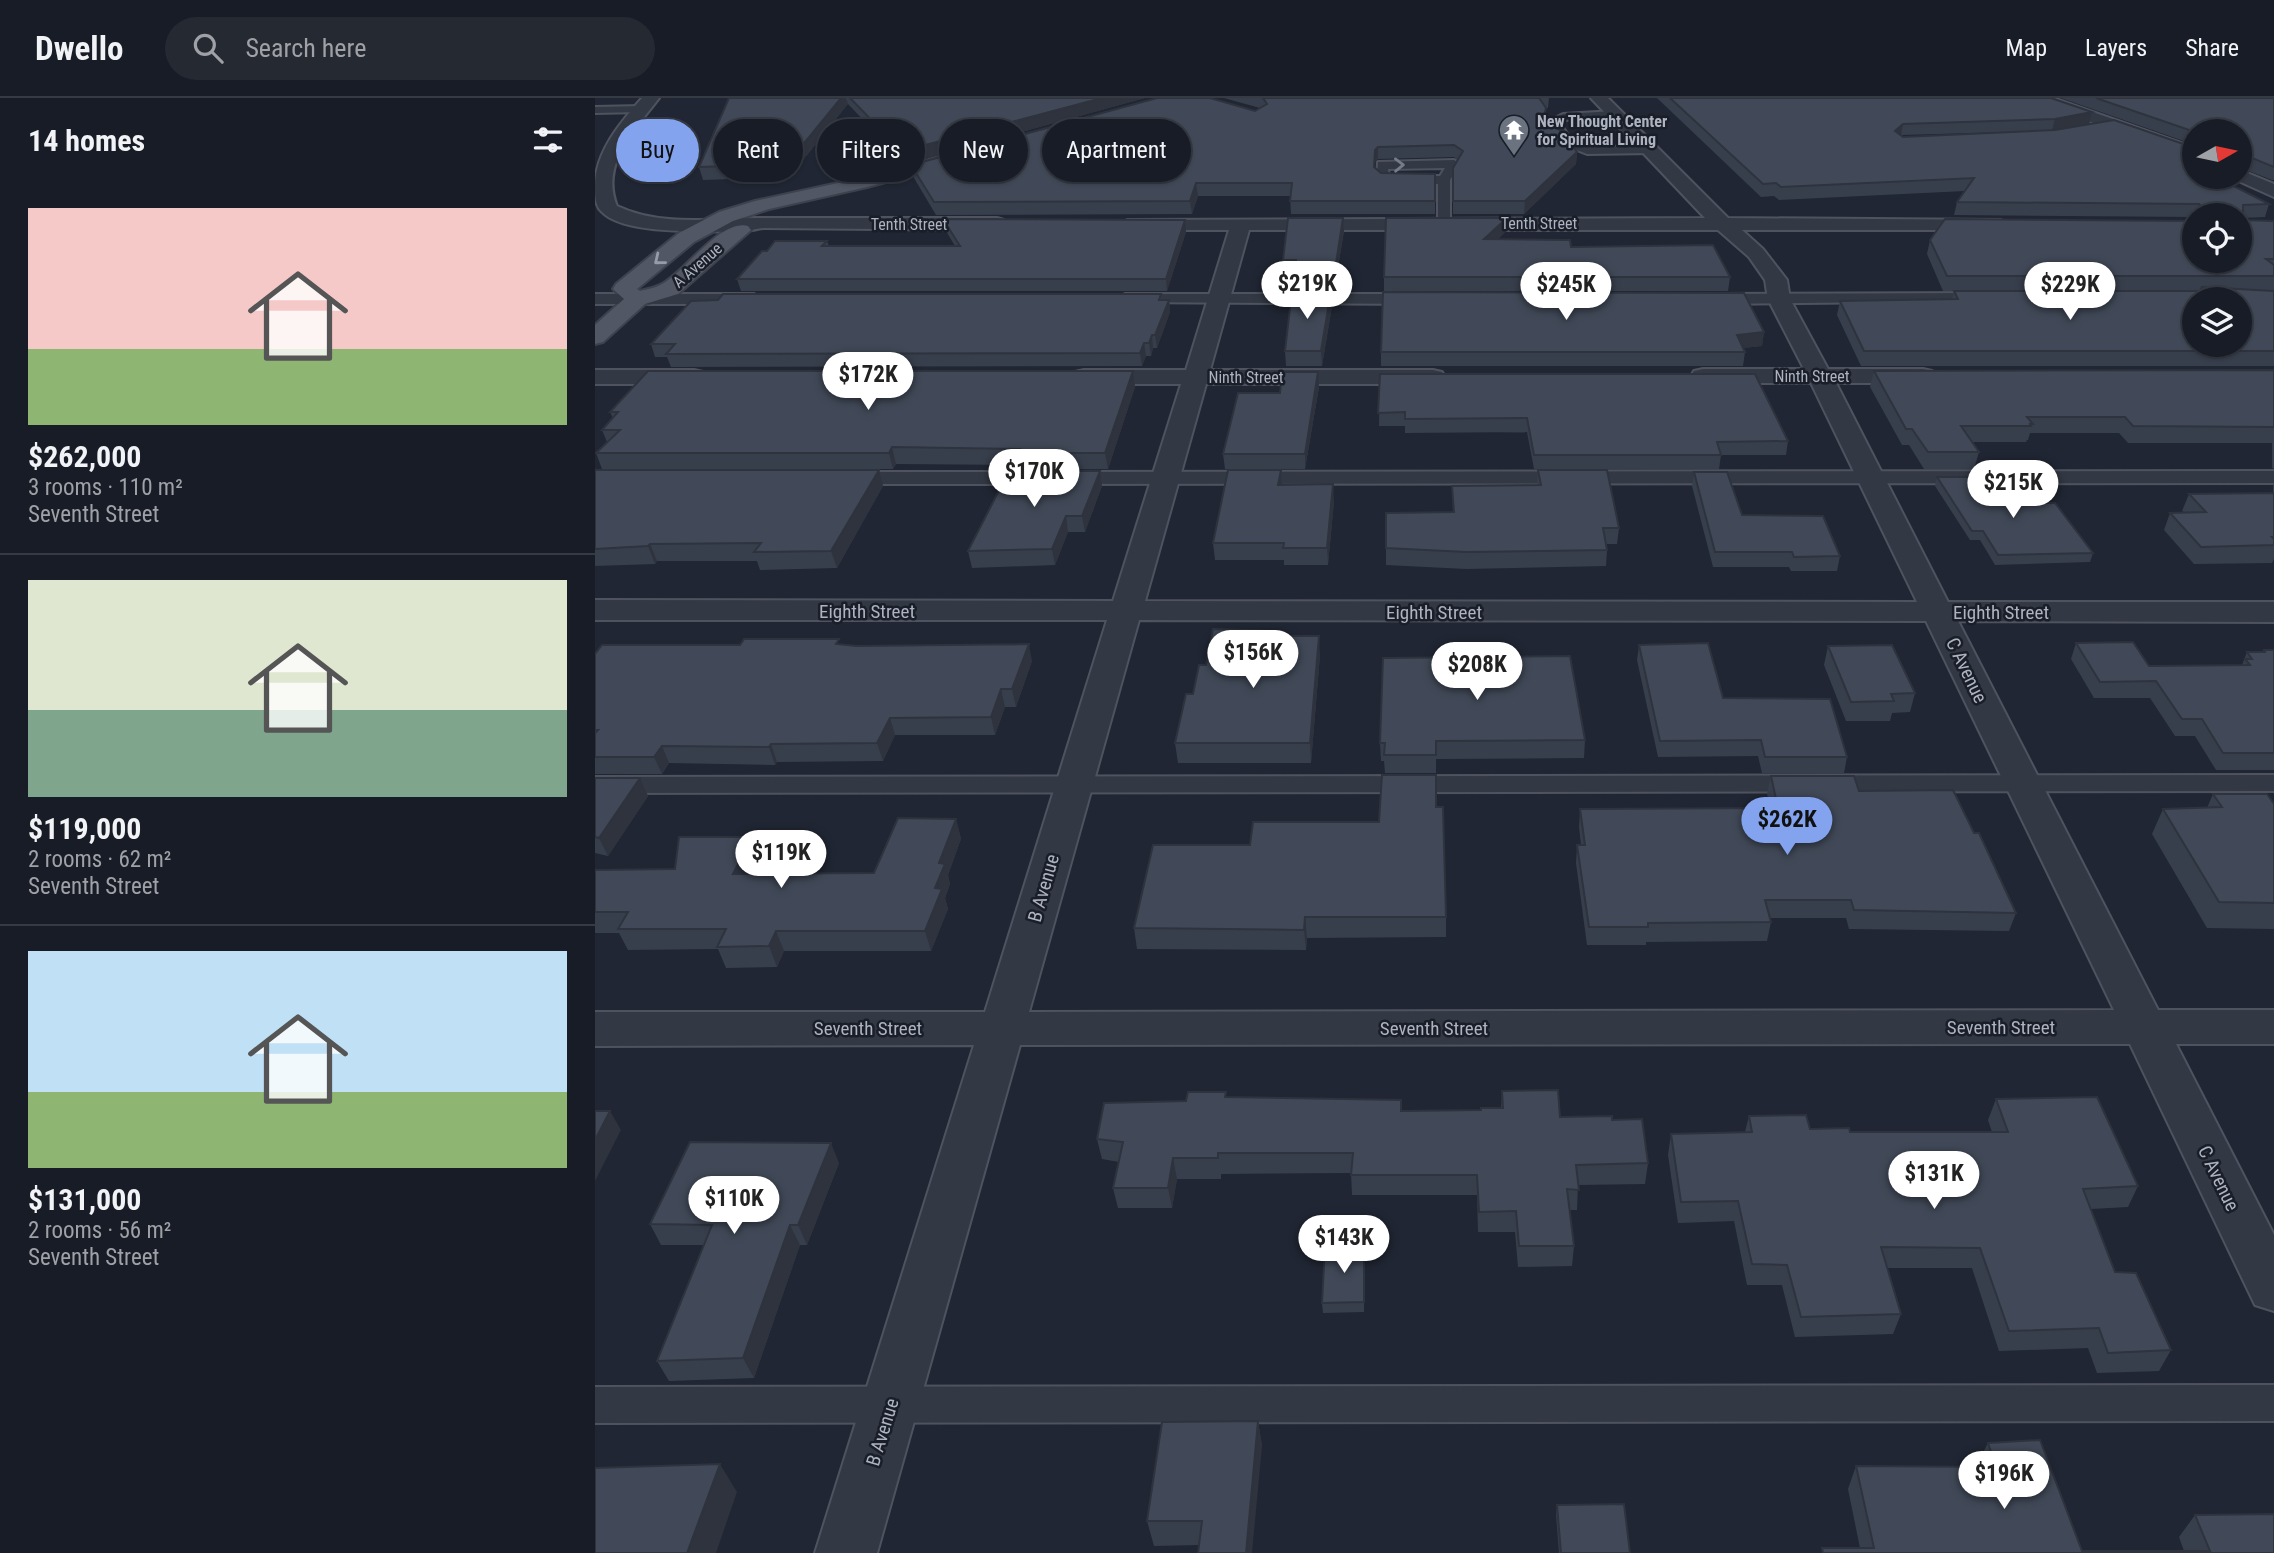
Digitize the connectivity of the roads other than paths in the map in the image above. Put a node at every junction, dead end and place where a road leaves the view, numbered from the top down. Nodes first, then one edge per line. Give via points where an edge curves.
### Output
1 (2038, 98) edge
2 (646, 104) edge
3 (1607, 106) edge
4 (595, 110) edge
5 (2118, 125) junction
6 (2086, 131) edge
7 (2182, 149) edge
8 (1650, 150) junction
9 (939, 162) edge
10 (1444, 180) junction
11 (2252, 181) edge
12 (853, 186) junction
13 (2274, 191) edge
14 (601, 207) edge
15 (1722, 222) junction
16 (1445, 223) junction
17 (709, 224) junction
18 (754, 224) junction
19 (1019, 224) edge
20 (1116, 224) edge
21 (1241, 224) junction
22 (2014, 224) edge
23 (1999, 298) edge
24 (595, 299) edge
25 (637, 299) junction
26 (776, 299) edge
27 (1108, 299) edge
28 (1219, 299) junction
29 (1429, 299) edge
30 (1695, 299) edge
31 (1779, 299) junction
32 (595, 337) edge
33 (1460, 376) edge
34 (1682, 376) edge
35 (1820, 376) junction
36 (1944, 376) edge
37 (595, 377) edge
38 (722, 377) edge
39 (1065, 377) edge
40 (1196, 377) junction
41 (1871, 477) junction
42 (2274, 477) edge
43 (832, 478) edge
44 (1166, 478) junction
45 (595, 610) edge
46 (2274, 611) edge
47 (1126, 612) junction
48 (1938, 612) junction
49 (2274, 783) edge
50 (2023, 784) junction
51 (595, 785) edge
52 (1074, 785) junction
53 (2144, 1027) junction
54 (2274, 1027) edge
55 (595, 1028) edge
56 (1002, 1028) junction
57 (2274, 1288) edge
58 (2274, 1403) edge
59 (595, 1405) edge
60 (890, 1405) junction
61 (846, 1553) edge

1 - 5 street
2 - 4 lane
2 - 14 street via 620,126 606,166
3 - 8 street, C Avenue
3 - 8 lane via 1553,122 1568,142 1591,150
5 - 6 lane
5 - 7 street
8 - 15 street, C Avenue
9 - 12 main road
10 -> 10 lane via 1383,180 1382,165 1454,164
10 - 16 lane
11 - 13 street
12 - 17 main road via 808,193
12 - 18 main road, A Avenue via 837,196
14 - 17 street, Tenth Street via 634,219
15 - 16 street, Tenth Street
15 - 22 street, Tenth Street
15 - 31 street, C Avenue via 1771,272
16 - 21 street, Tenth Street
17 - 18 street, Tenth Street
17 -> 25 main road, A Avenue via 624,289
18 - 19 street, Tenth Street
18 - 25 main road, A Avenue via 712,251 670,289
20 - 21 street, Tenth Street
21 - 28 street, B Avenue
23 - 31 lane
24 - 25 lane
25 - 26 lane
25 - 32 main road, A Avenue
27 - 28 lane
28 - 29 lane
28 - 40 street, B Avenue
30 - 31 lane
31 - 35 street, C Avenue
33 - 40 street, Ninth Street
34 - 35 street, Ninth Street
35 - 36 street, Ninth Street
35 - 41 street, C Avenue
37 - 38 street
39 - 40 street, Ninth Street
40 - 44 street, B Avenue
41 - 42 lane
41 - 44 lane
41 - 48 street, C Avenue
43 - 44 lane
44 - 47 street, B Avenue
45 - 47 street, Eighth Street
46 - 48 street, Eighth Street
47 - 48 street, Eighth Street
47 - 52 street, B Avenue
48 - 50 street, C Avenue
49 - 50 lane
50 - 52 lane
50 - 53 street, C Avenue
51 - 52 lane
52 - 56 street, B Avenue
53 - 54 street, Seventh Street
53 - 56 street, Seventh Street
53 - 57 street, C Avenue
55 - 56 street, Seventh Street
56 - 60 street, B Avenue
58 - 60 lane
59 - 60 lane
60 - 61 street, B Avenue

